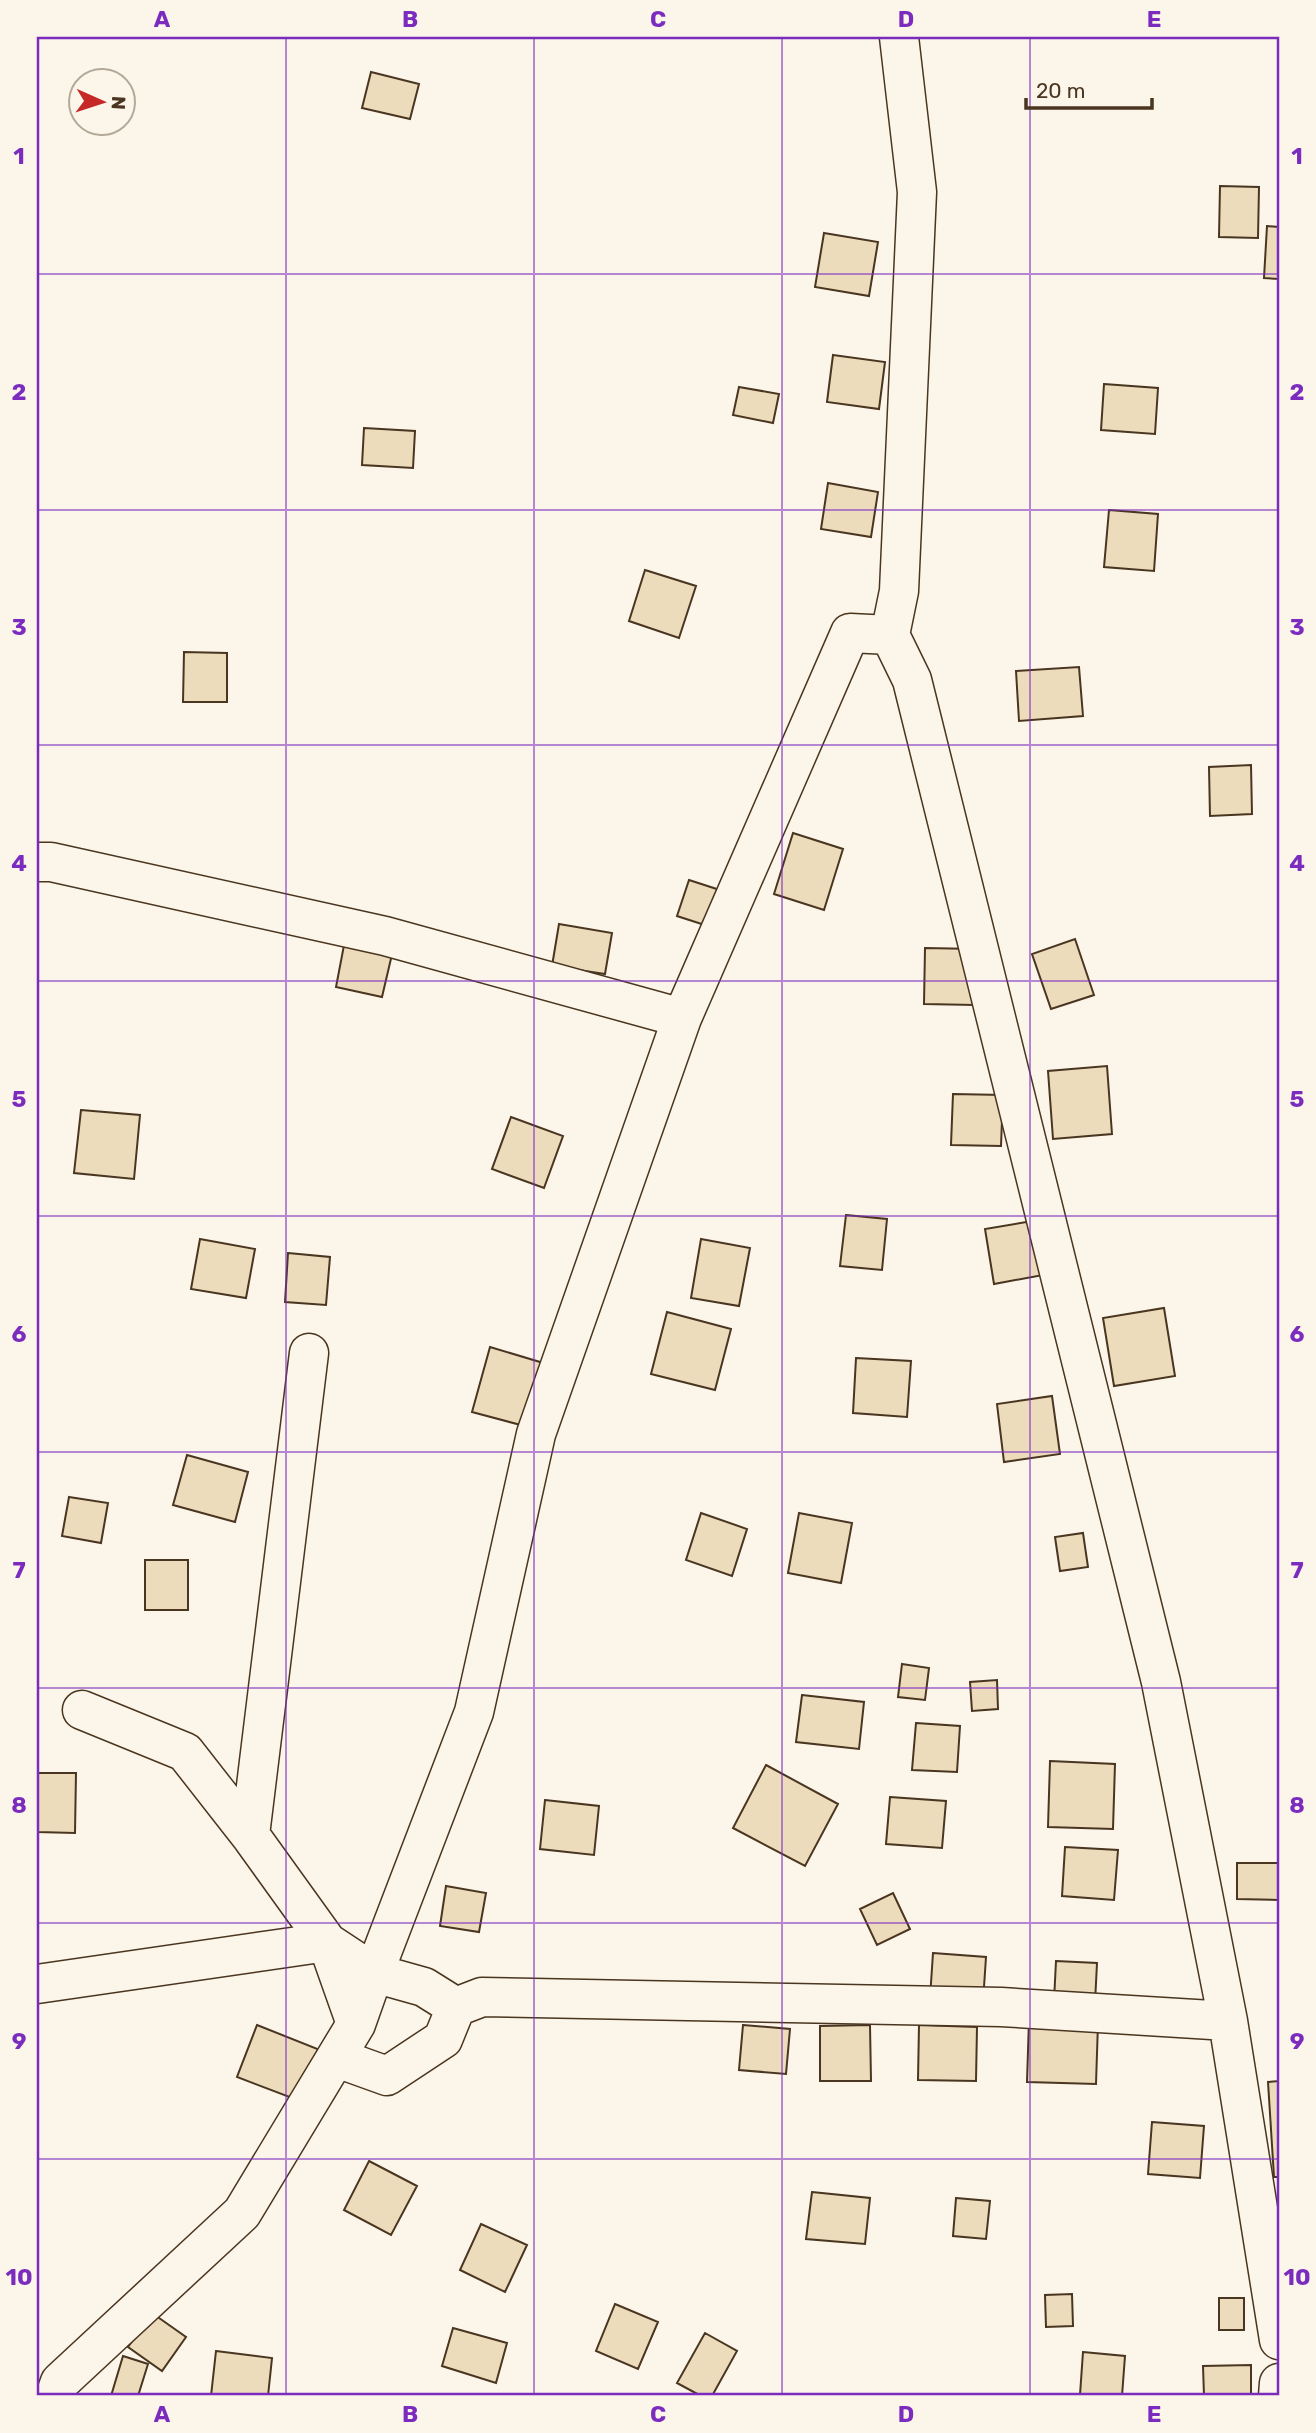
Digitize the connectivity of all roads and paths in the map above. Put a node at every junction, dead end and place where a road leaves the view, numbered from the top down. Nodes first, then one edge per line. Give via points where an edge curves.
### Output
1 (898, 37) edge
2 (890, 635) junction
3 (37, 862) edge
4 (682, 1018) junction
5 (309, 1353) dead end
6 (82, 1710) dead end
7 (250, 1835) junction
8 (327, 1942) junction
9 (374, 1973) junction
10 (37, 1984) edge
11 (456, 2007) junction
12 (1228, 2021) junction
13 (356, 2024) junction
14 (337, 2058) junction
15 (1279, 2340) edge
16 (1279, 2383) edge
17 (55, 2396) edge
18 (1278, 2396) edge

1 - 2 street via 917,192 899,591
2 - 4 street via 850,633
2 - 12 street via 912,680 1157,1669
3 - 4 street via 385,936
4 - 9 street via 536,1434 474,1712
5 - 7 street
6 - 7 street via 184,1752
7 - 8 street
8 - 9 street
8 - 10 street
8 - 13 street
9 - 11 street via 424,1987
9 - 13 street
11 - 12 street via 482,1997 932,2005
11 - 14 street via 443,2039 387,2076
12 - 15 street
13 - 14 street
14 - 17 street via 242,2213 60,2382
16 - 18 street

